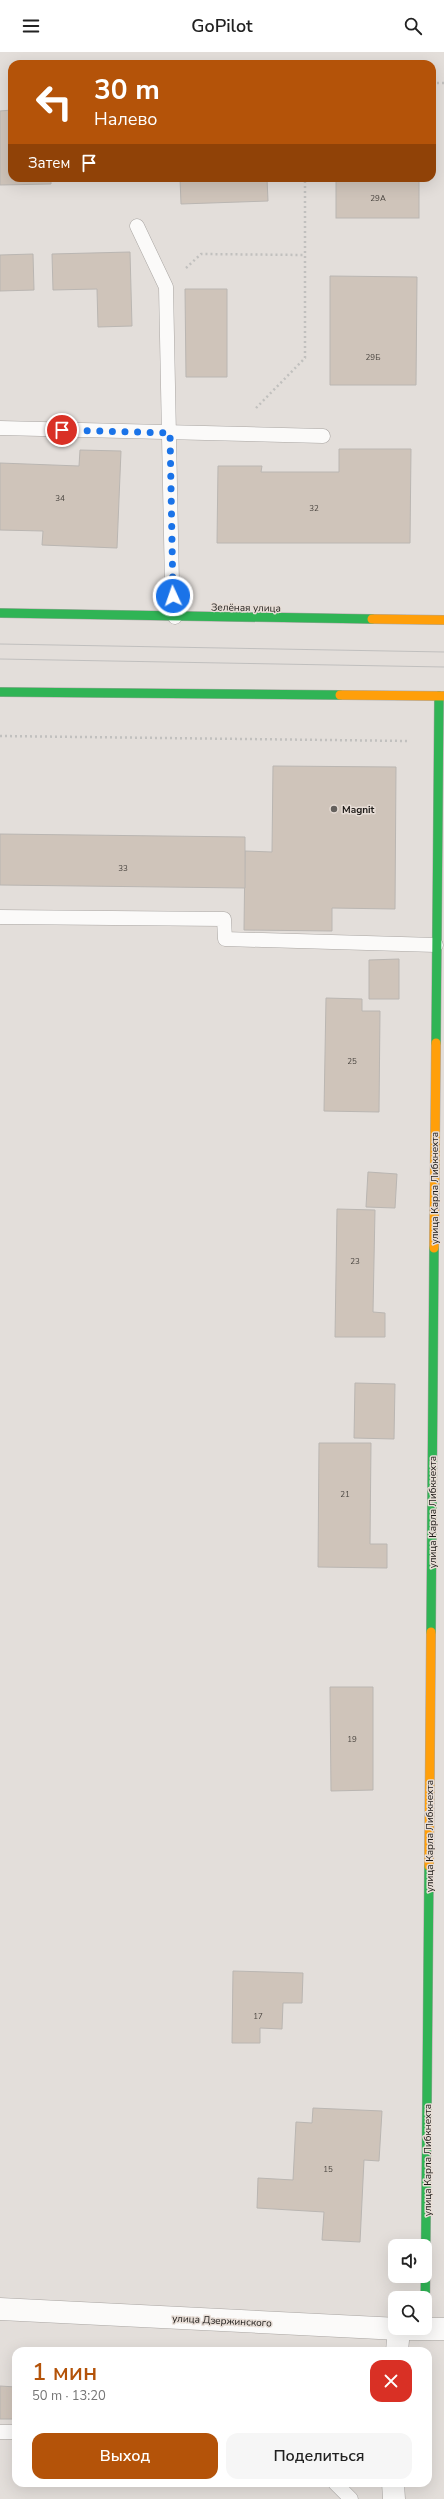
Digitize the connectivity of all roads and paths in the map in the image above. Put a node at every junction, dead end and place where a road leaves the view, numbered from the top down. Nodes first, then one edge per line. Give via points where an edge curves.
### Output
1 (305, 182) edge
2 (137, 226) dead end
3 (305, 255) junction
4 (166, 287) junction
5 (0, 428) edge
6 (170, 433) junction
7 (230, 434) junction
8 (323, 436) dead end
9 (0, 613) edge
10 (175, 617) junction
11 (444, 620) edge
12 (0, 692) edge
13 (442, 696) edge
14 (0, 736) edge
15 (438, 742) junction
16 (0, 917) edge
17 (436, 944) junction
18 (440, 1023) edge
19 (0, 2309) edge
20 (388, 2328) edge
21 (435, 2329) edge
22 (398, 2335) edge
23 (397, 2347) edge
24 (0, 2432) edge
25 (12, 2432) edge
26 (339, 2487) edge
27 (393, 2487) edge
28 (351, 2499) edge
29 (394, 2499) edge

1 - 3 path
2 - 4 lane
3 - 4 path via 201,254
3 - 7 path via 305,358
4 - 6 lane
5 - 6 lane
6 - 7 lane
6 - 10 lane via 172,585
7 - 8 lane
9 - 10 street, Зелёная улица
10 - 11 street, Зелёная улица
12 - 13 street
13 - 15 street, улица Карла Либкнехта
14 - 15 path via 325,738
15 - 17 street, улица Карла Либкнехта
16 - 17 lane via 224,919 224,939
17 - 18 street, улица Карла Либкнехта
18 - 21 street, улица Карла Либкнехта
19 - 20 street, улица Дзержинского
22 - 23 street
24 - 25 lane
26 - 28 lane
27 - 29 street

